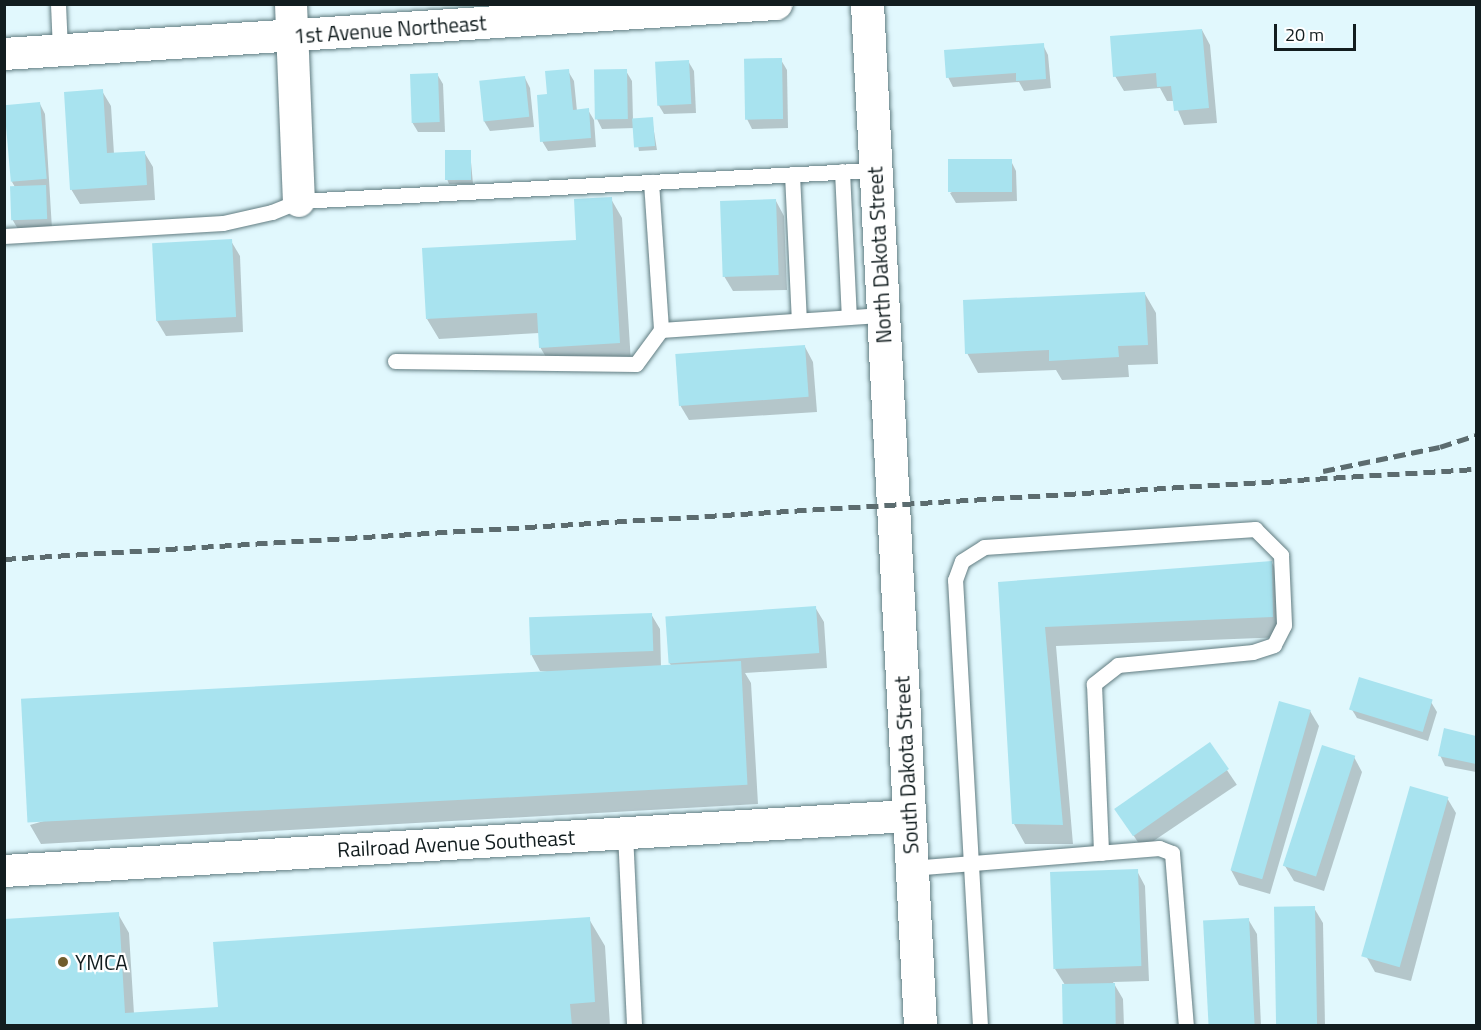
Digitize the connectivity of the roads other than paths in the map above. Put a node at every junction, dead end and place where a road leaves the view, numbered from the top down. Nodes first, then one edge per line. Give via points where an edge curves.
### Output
1 (58, 4) edge
2 (291, 4) edge
3 (776, 4) edge
4 (867, 4) edge
5 (292, 35) junction
6 (60, 50) junction
7 (4, 54) edge
8 (874, 170) junction
9 (842, 171) junction
10 (792, 174) junction
11 (651, 182) junction
12 (299, 201) junction
13 (876, 206) junction
14 (844, 208) junction
15 (4, 236) edge
16 (882, 315) junction
17 (849, 317) junction
18 (799, 320) junction
19 (661, 330) junction
20 (395, 361) dead end
21 (892, 505) joint
22 (908, 816) junction
23 (624, 833) junction
24 (1101, 853) junction
25 (969, 863) junction
26 (911, 868) junction
27 (4, 871) edge
28 (634, 1026) edge
29 (920, 1026) edge
30 (980, 1026) edge
31 (1186, 1026) edge

1 - 6 lane
2 - 5 street
3 - 5 street, 1st Avenue Northeast
4 - 8 street, North Dakota Street
5 - 6 street, 1st Avenue Northeast
5 - 12 street
6 - 7 street, 1st Avenue Northeast
8 - 9 lane
8 - 13 street, North Dakota Street
9 - 10 lane
9 - 14 lane
10 - 11 lane
10 - 18 lane
11 - 12 lane
11 - 19 lane
12 - 15 lane via 272,212 223,223
13 - 14 lane
13 - 16 street, North Dakota Street
14 - 17 lane
16 - 17 lane
16 - 21 street, North Dakota Street
17 - 18 lane
18 - 19 lane
19 - 20 lane via 636,364
21 - 22 street, South Dakota Street
22 - 23 street, Railroad Avenue Southeast
22 - 26 street, South Dakota Street
23 - 27 street, Railroad Avenue Southeast
23 - 28 lane
24 - 25 lane
24 - 25 lane via 1094,684 1118,665 1252,652 1275,645 1284,625 1281,555 1255,529 984,547 962,561 955,580
24 - 31 lane via 1159,848 1172,853
25 - 26 lane
25 - 30 lane
26 - 29 street, South Dakota Street

